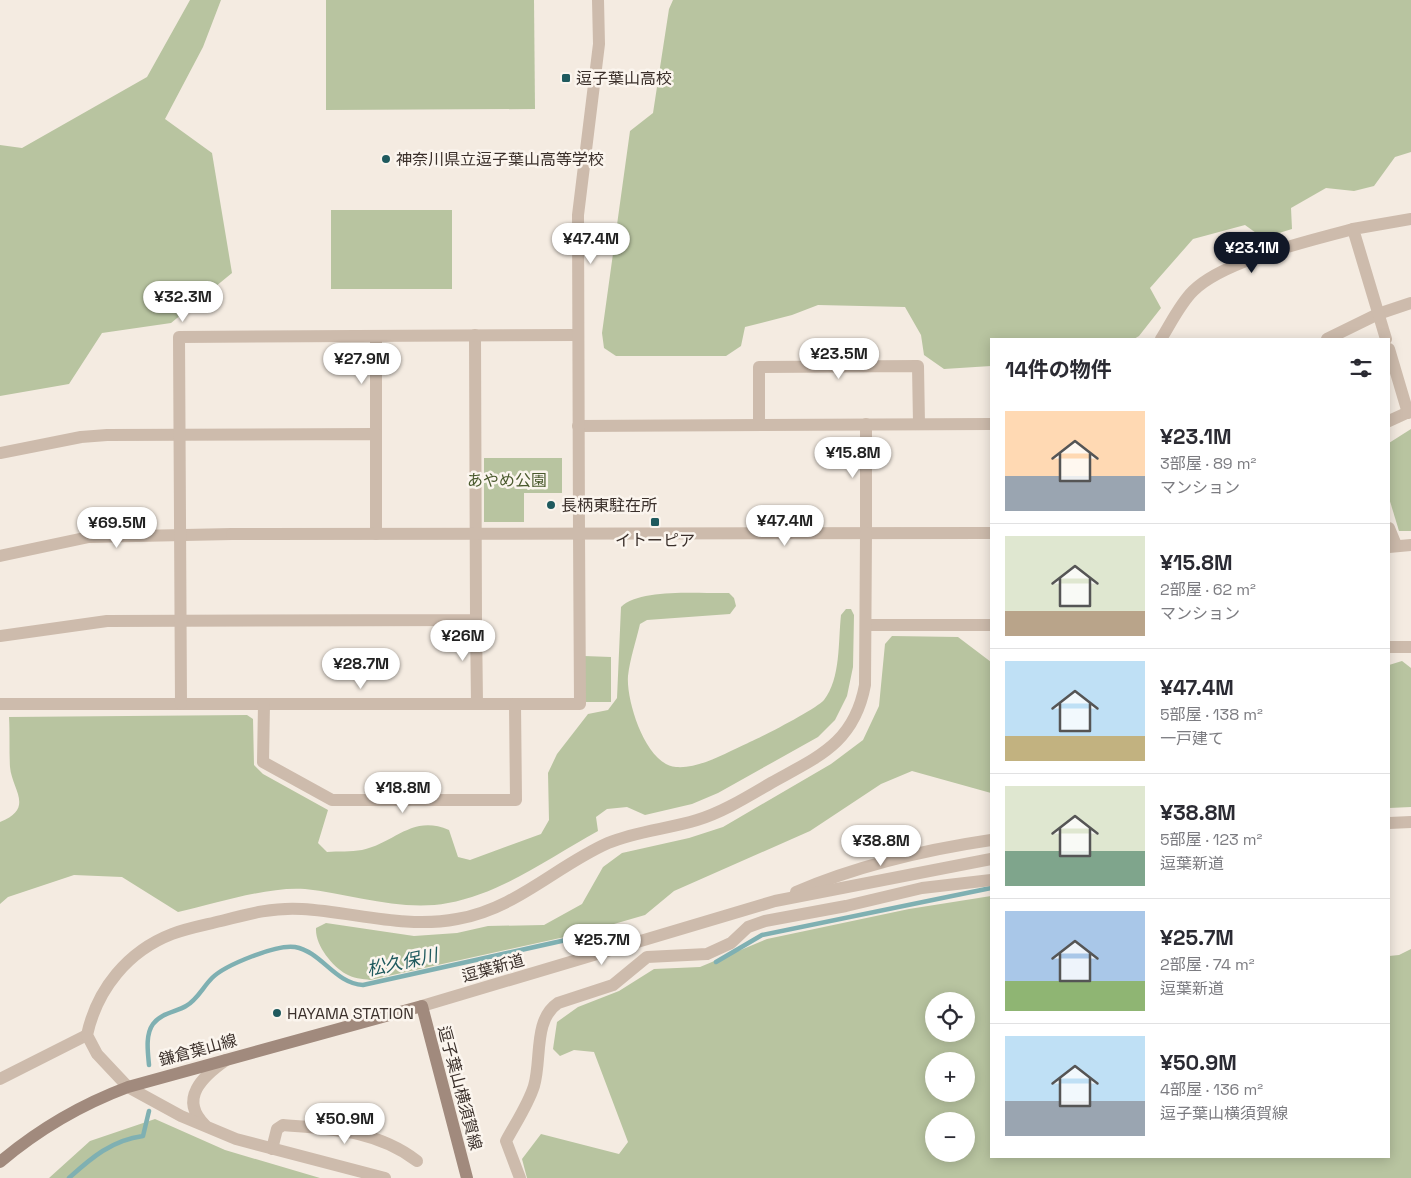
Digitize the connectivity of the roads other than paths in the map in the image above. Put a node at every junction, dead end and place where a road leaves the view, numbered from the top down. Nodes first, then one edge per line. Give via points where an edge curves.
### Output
1 (598, 0) edge
2 (1411, 220) edge
3 (1353, 229) junction
4 (1411, 302) edge
5 (1378, 314) junction
6 (475, 335) junction
7 (577, 335) junction
8 (376, 336) junction
9 (1162, 338) edge
10 (1329, 338) edge
11 (1386, 338) edge
12 (1390, 352) edge
13 (1409, 412) edge
14 (1390, 422) edge
15 (866, 424) junction
16 (919, 424) junction
17 (990, 424) edge
18 (759, 425) junction
19 (578, 426) junction
20 (376, 434) junction
21 (180, 435) junction
22 (0, 453) edge
23 (476, 533) junction
24 (578, 533) junction
25 (866, 533) junction
26 (990, 533) edge
27 (180, 534) junction
28 (376, 534) junction
29 (1411, 545) edge
30 (1392, 546) edge
31 (0, 556) edge
32 (181, 620) junction
33 (476, 620) junction
34 (866, 625) junction
35 (990, 625) edge
36 (0, 636) edge
37 (1390, 647) edge
38 (1411, 647) edge
39 (0, 704) edge
40 (181, 704) junction
41 (264, 704) junction
42 (477, 704) junction
43 (515, 704) junction
44 (1411, 822) edge
45 (1390, 823) edge
46 (990, 840) edge
47 (990, 859) edge
48 (990, 880) edge
49 (775, 901) junction
50 (422, 1006) junction
51 (87, 1035) junction
52 (228, 1059) junction
53 (0, 1080) edge
54 (128, 1087) junction
55 (207, 1127) junction
56 (272, 1149) junction
57 (417, 1160) dead end
58 (0, 1162) edge
59 (385, 1178) edge
60 (467, 1178) edge
61 (520, 1178) edge

1 - 7 street via 599,44 578,214
2 - 3 street
3 - 5 street
3 - 9 street via 1257,257 1210,279 1190,294
4 - 5 street
5 - 10 street
5 - 11 street
6 - 7 street
6 - 8 street
6 - 23 street
7 - 19 street
8 - 20 street
8 - 21 street via 179,337
12 - 13 street
13 - 14 street
15 - 16 street
15 - 18 street
15 - 25 street
16 - 17 street
16 - 18 street via 918,366 908,366 759,367
18 - 19 street
19 - 24 street
20 - 21 street
20 - 28 street
21 - 22 street via 81,437
21 - 27 street
23 - 24 street
23 - 28 street
23 - 33 street
24 - 25 street
24 - 43 street via 580,704
25 - 26 street
25 - 34 street
27 - 28 street
27 - 31 street via 89,537
27 - 32 street
29 - 30 street
32 - 33 street
32 - 36 street via 107,621
32 - 40 street
33 - 42 street
34 - 35 street
34 - 51 street via 865,686 850,726 824,754 744,799 699,820 609,843 522,895 460,919 409,922 284,908 251,913 172,934 136,953 118,972 101,998
37 - 38 street
39 - 40 street
40 - 41 street
41 - 42 street
41 - 43 street via 263,762 332,800 516,800
42 - 43 street
44 - 45 street
46 - 49 street, 逗葉新道 via 884,860 838,874
47 - 49 street, 逗葉新道
48 - 61 street via 922,888 764,921 748,928 731,943 707,954 647,957 612,985 558,1003 544,1020 534,1087 506,1141
49 - 50 street, 逗葉新道
50 - 52 main road, 鎌倉葉山線
50 - 60 main road, 逗子葉山横須賀線
51 - 53 street
51 - 54 street via 97,1054
52 - 54 main road, 鎌倉葉山線
52 - 55 street via 202,1080 195,1091 193,1106 196,1117
54 - 55 street
54 - 58 main road, 鎌倉葉山線 via 58,1118
55 - 56 street
56 - 57 street via 277,1129 283,1125 363,1134 401,1148
56 - 59 street

